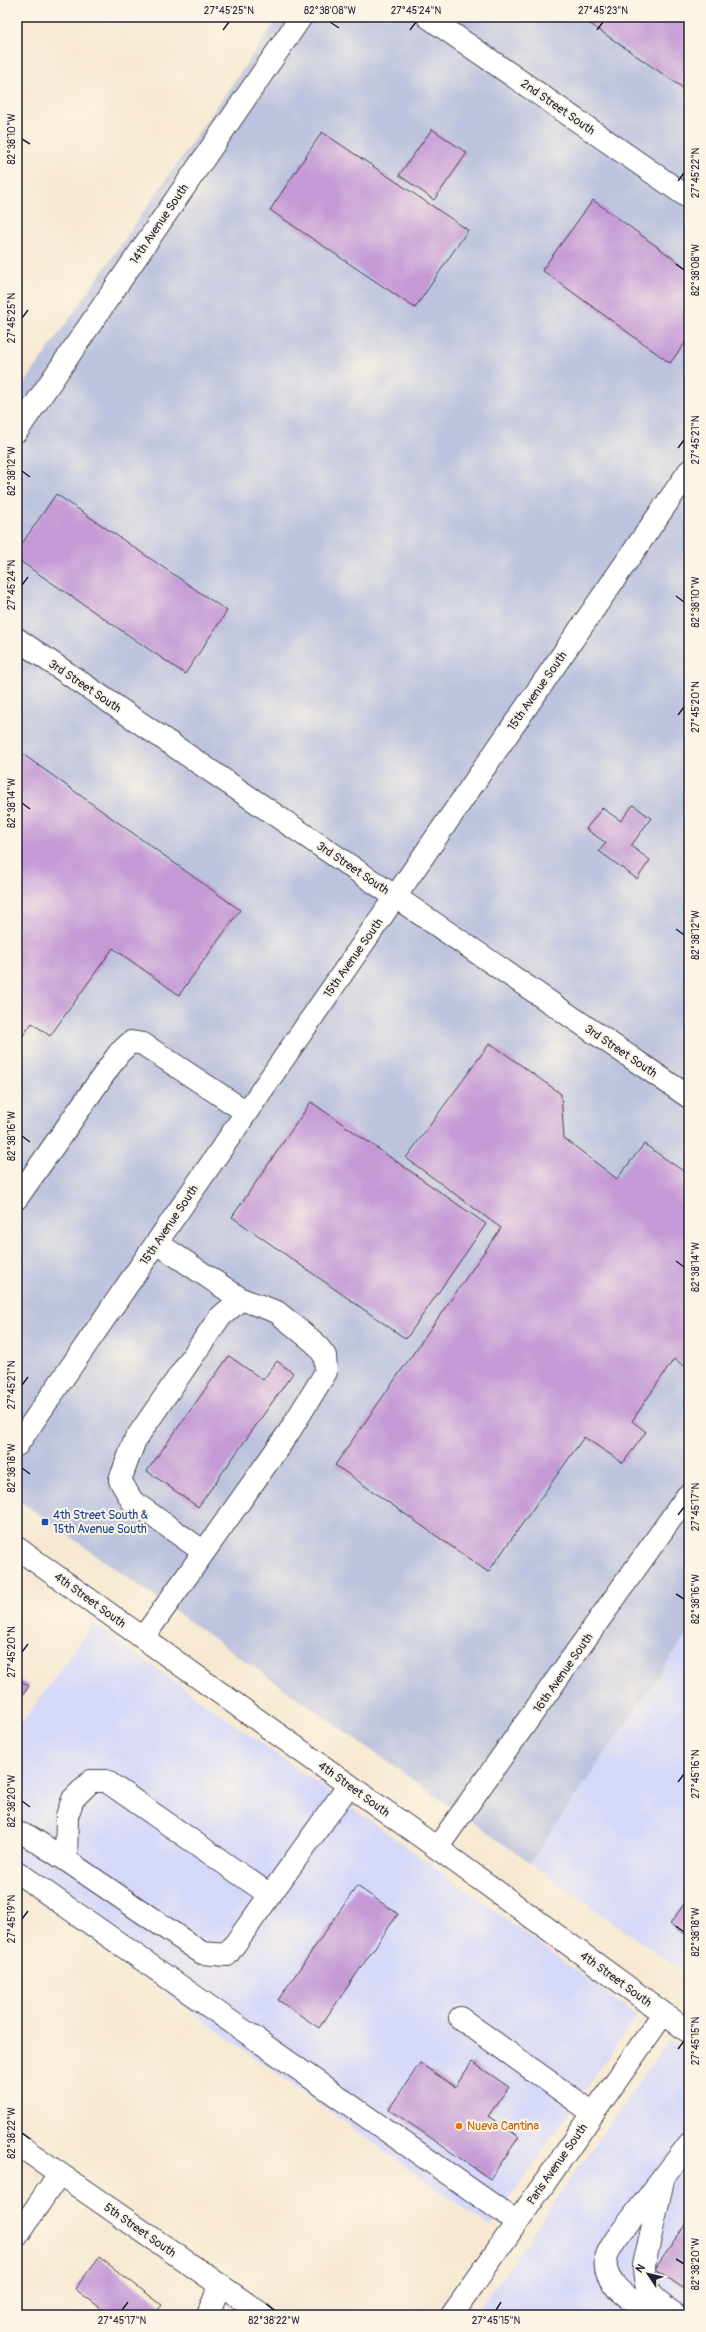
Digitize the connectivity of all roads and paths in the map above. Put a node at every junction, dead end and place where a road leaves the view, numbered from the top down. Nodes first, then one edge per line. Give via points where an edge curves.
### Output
1 (300, 17) edge
2 (428, 17) edge
3 (689, 198) edge
4 (17, 431) edge
5 (689, 471) edge
6 (17, 639) edge
7 (395, 897) junction
8 (689, 1097) edge
9 (246, 1112) junction
10 (17, 1198) edge
11 (157, 1243) junction
12 (241, 1299) junction
13 (17, 1445) edge
14 (687, 1496) dead end
15 (17, 1548) edge
16 (204, 1552) junction
17 (143, 1638) junction
18 (348, 1785) junction
19 (17, 1832) edge
20 (437, 1848) junction
21 (66, 1860) junction
22 (17, 1872) edge
23 (270, 1895) junction
24 (662, 2014) junction
25 (460, 2018) dead end
26 (689, 2032) edge
27 (593, 2113) junction
28 (17, 2144) edge
29 (688, 2146) edge
30 (665, 2173) junction
31 (59, 2174) junction
32 (517, 2222) junction
33 (17, 2236) edge
34 (220, 2286) junction
35 (208, 2315) edge
36 (263, 2315) edge
37 (452, 2315) edge
38 (656, 2315) edge
39 (676, 2315) edge

1 - 4 street, 14th Avenue South
2 - 3 street, 2nd Street South
5 - 7 street, 15th Avenue South
6 - 7 street, 3rd Street South
7 - 8 street, 3rd Street South
7 - 9 street, 15th Avenue South
9 - 10 street via 143,1044 131,1042 119,1054
9 - 11 street, 15th Avenue South
11 - 12 street
11 - 13 street, 15th Avenue South
12 - 16 street via 219,1318 135,1440 120,1480 132,1501
12 - 16 street via 277,1312 315,1343 325,1356 326,1372 289,1432
14 - 20 street, 16th Avenue South
15 - 17 street, 4th Street South
16 - 17 street
17 - 18 street, 4th Street South
18 - 20 street, 4th Street South
18 - 23 street
19 - 21 street
20 - 24 street, 4th Street South
21 - 23 street via 202,1953 227,1955
21 - 23 street via 67,1816 72,1799 91,1781 106,1781
22 - 32 street
24 - 26 street, 4th Street South
24 - 27 street, Paris Avenue South
25 - 27 street
27 - 32 street, Paris Avenue South
28 - 31 street, 5th Street South
29 - 30 street
30 - 38 street via 616,2239 607,2255 606,2268 616,2288
30 - 39 street via 644,2265 644,2277 646,2288 653,2299
31 - 33 street
31 - 34 street, 5th Street South
32 - 37 street, Paris Avenue South
34 - 35 street
34 - 36 street, 5th Street South

